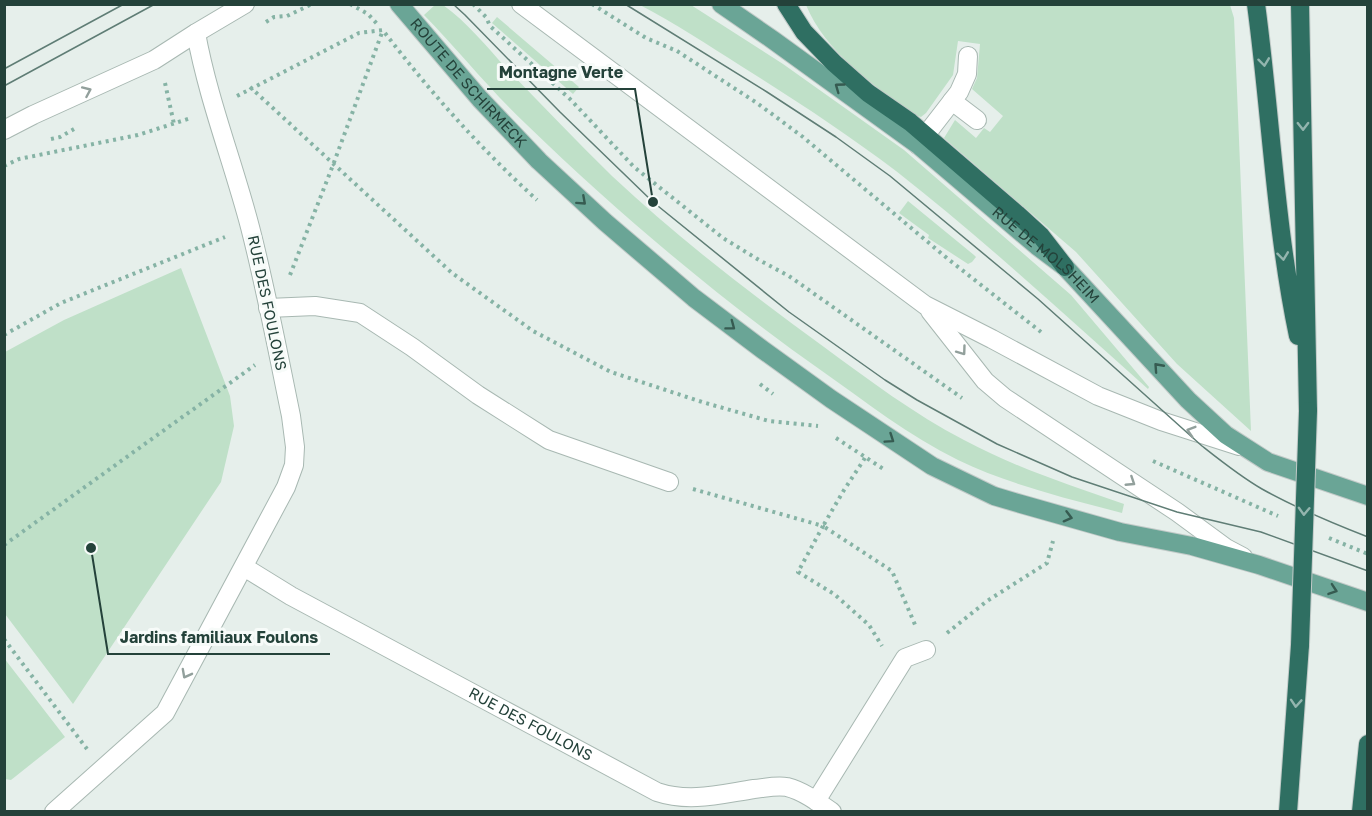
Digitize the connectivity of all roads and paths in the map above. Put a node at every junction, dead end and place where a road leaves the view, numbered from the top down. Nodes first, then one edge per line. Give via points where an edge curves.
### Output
1 (245, 4) edge
2 (399, 4) edge
3 (473, 4) edge
4 (521, 4) edge
5 (592, 4) edge
6 (721, 4) edge
7 (786, 4) edge
8 (1256, 4) edge
9 (1300, 4) edge
10 (196, 33) junction
11 (646, 38) dead end
12 (968, 56) dead end
13 (164, 80) dead end
14 (250, 87) junction
15 (235, 97) dead end
16 (952, 101) junction
17 (200, 116) dead end
18 (585, 117) dead end
19 (977, 120) dead end
20 (174, 124) junction
21 (4, 130) edge
22 (922, 141) junction
23 (333, 165) junction
24 (4, 166) edge
25 (250, 227) junction
26 (1065, 267) joint
27 (925, 306) junction
28 (276, 308) junction
29 (4, 335) edge
30 (278, 354) junction
31 (1306, 375) junction
32 (818, 426) dead end
33 (1246, 449) junction
34 (865, 459) dead end
35 (1149, 459) dead end
36 (669, 482) joint
37 (1368, 496) edge
38 (1261, 509) dead end
39 (1065, 516) junction
40 (823, 526) junction
41 (4, 545) edge
42 (1259, 565) junction
43 (244, 567) junction
44 (1368, 602) edge
45 (4, 639) edge
46 (926, 650) junction
47 (897, 671) junction
48 (1368, 744) edge
49 (102, 769) junction
50 (816, 801) junction
51 (54, 812) edge
52 (832, 812) edge
53 (1288, 812) edge
54 (1362, 812) edge

1 - 10 street
2 -> 39 main road, ROUTE DE SCHIRMECK via 539,161 694,298 906,450 994,496
3 - 18 path via 490,26
4 - 27 street
5 - 11 path
22 -> 6 main road
7 - 22 highway via 804,32 834,63 910,122
8 -> 31 highway via 1286,280
9 -> 31 highway
21 -> 10 street via 154,60
10 - 25 street, RUE DES FOULONS
12 - 16 street via 967,74
13 - 20 path
14 - 15 path
14 - 23 path
14 - 23 path via 359,33 383,30
16 - 19 street
16 - 22 street
17 - 20 path
20 - 24 path via 19,159
22 - 26 highway via 1041,236
23 - 28 path
23 - 32 path via 452,273 533,331 611,372 769,421
25 - 28 street, RUE DES FOULONS
25 - 29 path via 61,303
33 -> 26 main road, RUE DE MOLSHEIM via 1188,400
33 -> 27 street via 1098,396
27 -> 42 street via 985,381 1005,398 1226,548
28 - 30 street, RUE DES FOULONS
28 - 36 street via 315,306 360,313 478,396 549,440
30 - 41 path via 256,364
30 - 43 street, RUE DES FOULONS via 291,416 294,465
31 -> 53 highway, bridge via 1300,645
33 - 37 main road, RUE DE MOLSHEIM via 1268,462
34 - 40 path
35 - 38 path
36 - 40 path
39 -> 42 main road, ROUTE DE SCHIRMECK
39 - 46 path via 1047,563 987,601
40 - 46 path via 892,571
40 - 47 path via 798,572 834,594 869,625
42 -> 44 main road
43 -> 49 street, RUE DES FOULONS via 165,713
43 - 50 street, RUE DES FOULONS via 657,792 687,799 785,787
45 - 49 path
46 - 47 street via 905,658
47 - 50 street
48 - 54 highway
49 - 51 street, RUE DES FOULONS
50 - 52 street, RUE DES FOULONS

